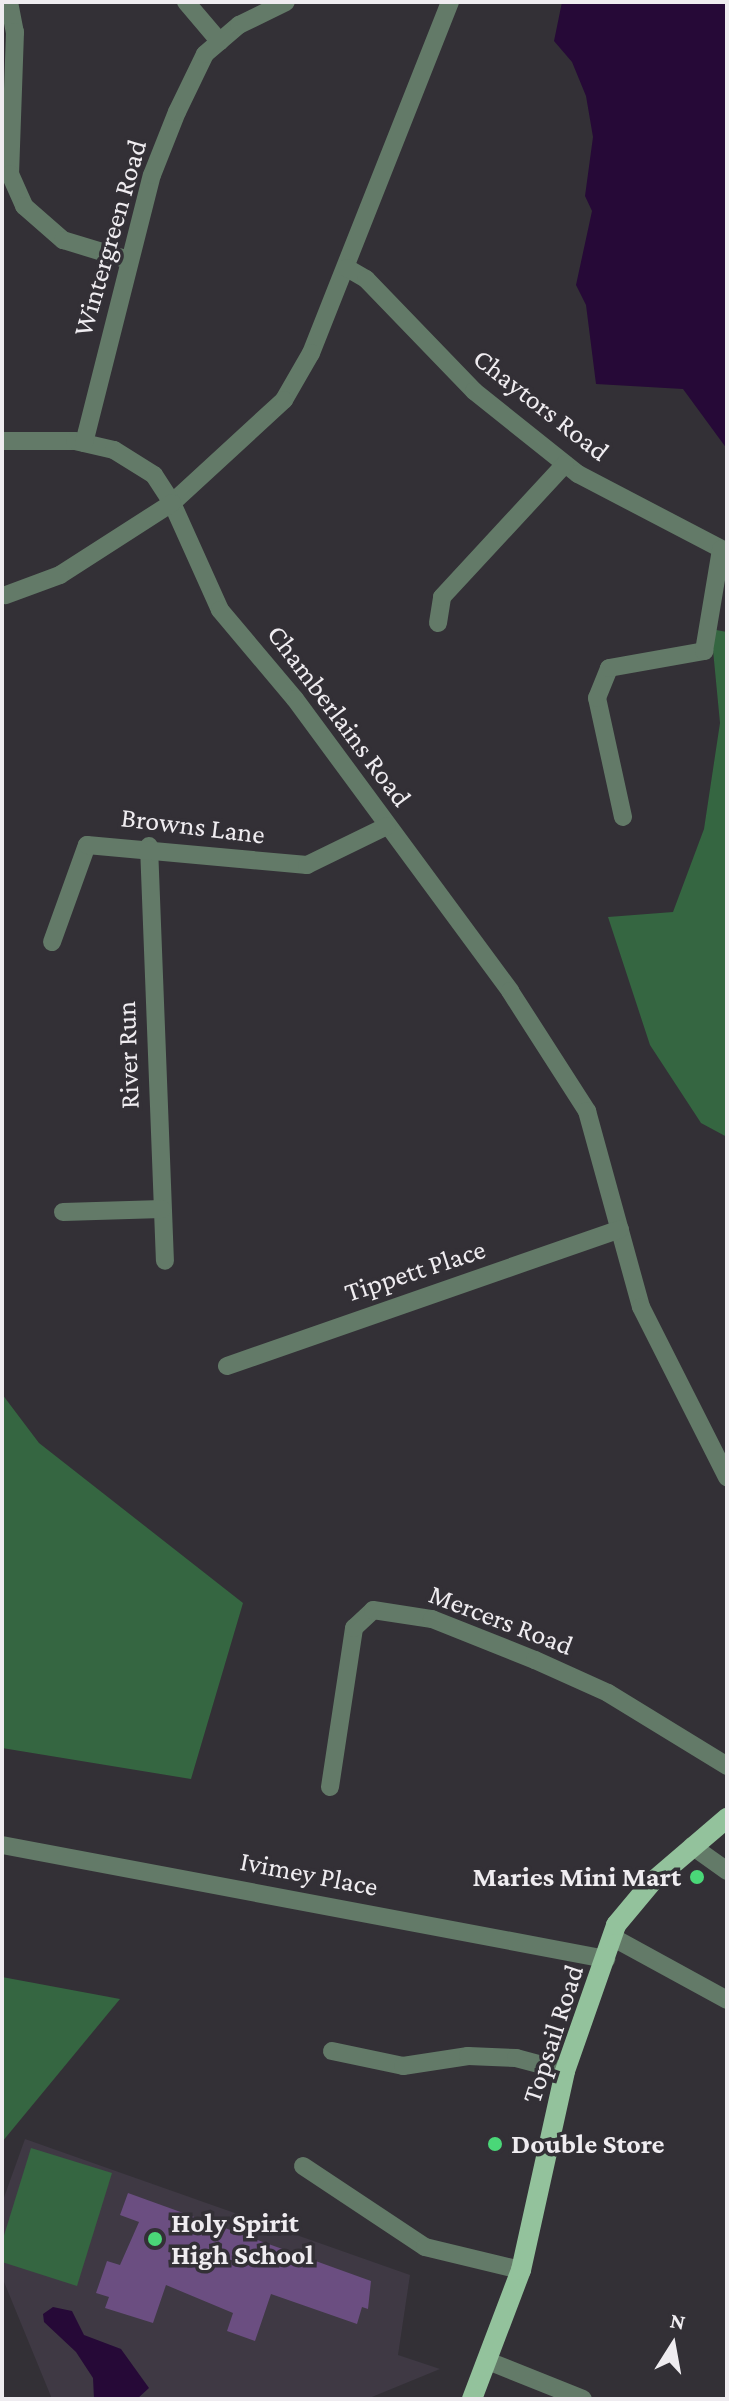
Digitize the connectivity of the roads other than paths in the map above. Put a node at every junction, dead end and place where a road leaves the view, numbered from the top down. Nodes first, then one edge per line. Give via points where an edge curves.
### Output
1 (9, 2) edge
2 (186, 2) edge
3 (286, 2) edge
4 (450, 2) edge
5 (220, 42) junction
6 (129, 260) junction
7 (347, 268) junction
8 (2, 441) edge
9 (84, 443) junction
10 (565, 464) junction
11 (172, 503) junction
12 (724, 550) edge
13 (6, 595) dead end
14 (438, 623) dead end
15 (623, 817) dead end
16 (387, 826) junction
17 (149, 846) junction
18 (52, 942) dead end
19 (162, 1209) junction
20 (63, 1212) dead end
21 (620, 1229) junction
22 (165, 1261) dead end
23 (227, 1366) dead end
24 (727, 1477) edge
25 (727, 1766) edge
26 (330, 1787) dead end
27 (727, 1818) edge
28 (2, 1845) edge
29 (692, 1846) junction
30 (727, 1871) edge
31 (612, 1937) junction
32 (606, 1959) junction
33 (727, 2000) edge
34 (332, 2051) dead end
35 (565, 2071) junction
36 (303, 2166) dead end
37 (521, 2270) junction
38 (488, 2361) junction
39 (472, 2399) edge
40 (583, 2399) edge

1 - 6 street via 15,32 10,174 24,206 63,240
2 - 5 street
3 - 5 street, Wintergreen Road
4 - 7 street
5 - 6 street, Wintergreen Road via 205,54 177,112 152,175
6 - 9 street, Wintergreen Road
7 - 10 street, Chaytors Road via 371,284 474,391
7 - 11 street via 284,400
8 - 9 street, Chamberlains Road
9 - 11 street, Chamberlains Road via 114,450 154,475
10 - 12 street, Chaytors Road
10 - 14 street via 442,597
11 - 13 street via 51,580
11 - 16 street, Chamberlains Road via 220,610
12 - 15 street via 704,651 609,668 597,698
16 - 17 street, Browns Lane via 307,865 178,855
16 - 21 street, Chamberlains Road via 510,991 587,1111
17 - 18 street, Browns Lane via 87,845
17 - 19 street, River Run
19 - 20 street
19 - 22 street, River Run
21 - 23 street, Tippett Place
21 - 24 street, Chamberlains Road via 641,1307
25 - 26 street, Mercers Road via 608,1693 535,1660 432,1619 373,1610 354,1628
27 - 29 main road, Topsail Road
28 - 32 street, Ivimey Place
29 - 30 street
29 - 31 main road, Topsail Road via 652,1882
31 - 32 main road, Topsail Road
31 - 33 street
32 - 35 main road, Topsail Road
34 - 35 street via 403,2066 468,2056 516,2058
35 - 37 main road, Topsail Road
36 - 37 street via 425,2247
37 - 38 main road, Topsail Road
38 - 39 main road, Topsail Road
38 - 40 street

